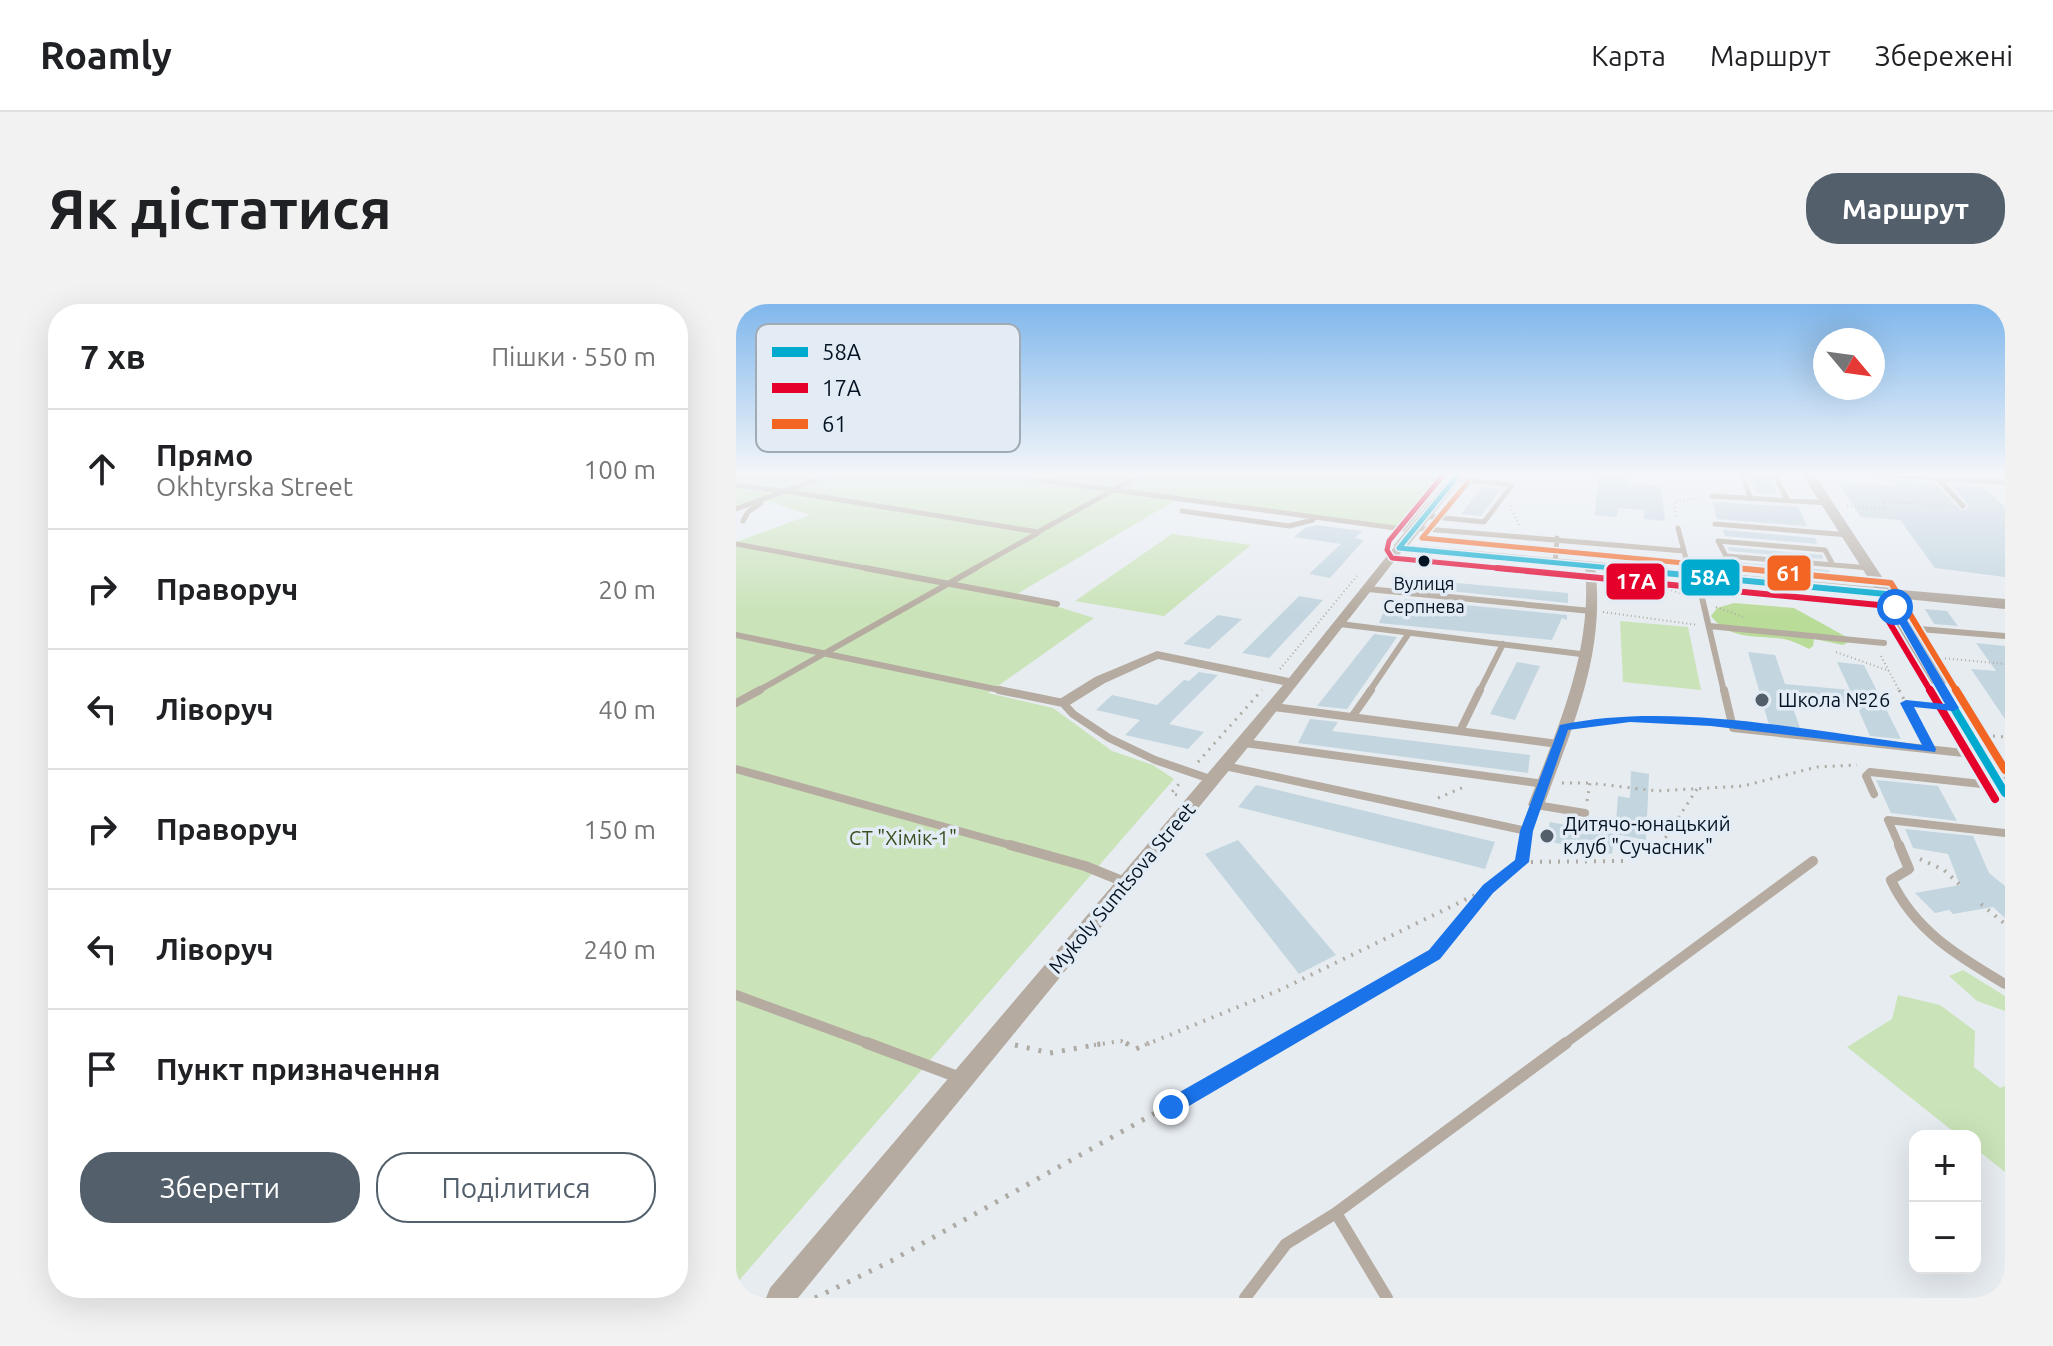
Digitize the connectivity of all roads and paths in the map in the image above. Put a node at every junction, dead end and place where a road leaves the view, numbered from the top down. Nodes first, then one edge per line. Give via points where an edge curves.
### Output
1 (966, 520) edge
2 (1060, 520) edge
3 (1249, 520) edge
4 (1309, 520) edge
5 (1327, 520) edge
6 (1415, 520) edge
7 (1419, 520) edge
8 (1517, 520) edge
9 (1677, 520) edge
10 (1840, 520) edge
11 (1715, 524) dead end
12 (1678, 528) joint
13 (1410, 529) junction
14 (1038, 532) junction
15 (1524, 535) junction
16 (1850, 535) junction
17 (1557, 538) junction
18 (736, 544) edge
19 (1399, 548) junction
20 (1684, 551) junction
21 (1555, 563) junction
22 (1833, 565) junction
23 (1590, 566) junction
24 (1870, 568) junction
25 (1690, 576) junction
26 (941, 585) junction
27 (1368, 589) junction
28 (1886, 594) junction
29 (1057, 604) dead end
30 (2005, 604) edge
31 (1591, 611) junction
32 (1340, 624) junction
33 (1709, 626) junction
34 (1907, 628) junction
35 (1409, 633) junction
36 (736, 635) edge
37 (2005, 636) edge
38 (1873, 642) junction
39 (1884, 643) dead end
40 (1503, 644) junction
41 (823, 654) junction
42 (1589, 655) junction
43 (1939, 657) dead end
44 (2005, 664) edge
45 (1293, 683) junction
46 (736, 703) edge
47 (1063, 703) junction
48 (1906, 703) junction
49 (1274, 707) junction
50 (1953, 708) junction
51 (1352, 717) junction
52 (1564, 727) junction
53 (1733, 728) junction
54 (1460, 731) junction
55 (1986, 735) dead end
56 (2005, 737) edge
57 (1244, 743) junction
58 (1558, 744) junction
59 (1930, 749) junction
60 (1982, 755) junction
61 (1866, 765) dead end
62 (1225, 766) junction
63 (736, 769) edge
64 (1489, 776) junction
65 (1213, 780) junction
66 (1590, 783) junction
67 (1544, 784) junction
68 (1698, 789) junction
69 (2003, 790) edge
70 (1874, 794) dead end
71 (1536, 805) junction
72 (1416, 807) junction
73 (1585, 813) joint
74 (1527, 831) junction
75 (2005, 833) edge
76 (1901, 850) junction
77 (1813, 861) dead end
78 (1522, 862) junction
79 (1127, 883) junction
80 (1960, 885) dead end
81 (1488, 889) junction
82 (1981, 904) dead end
83 (2005, 924) edge
84 (2005, 984) edge
85 (736, 995) edge
86 (995, 1040) junction
87 (963, 1079) junction
88 (1336, 1213) junction
89 (780, 1298) edge
90 (815, 1298) edge
91 (1245, 1298) edge
92 (1387, 1298) edge

1 - 14 lane
2 - 14 lane
3 - 4 lane via 1289,526
5 - 13 lane
6 - 13 lane
7 - 13 street, Mykoly Sumtsova Street
8 - 15 path
9 - 12 path
10 - 16 street
11 - 16 lane
12 - 20 lane
13 - 15 lane
13 - 19 street, Mykoly Sumtsova Street
14 - 26 lane
15 - 17 lane
16 - 24 street
17 - 20 lane
17 - 21 lane
18 - 26 lane
19 - 21 street
19 - 27 street, Mykoly Sumtsova Street
20 - 25 lane
21 - 23 street
22 - 22 lane via 1825,550 1718,541 1726,556
22 - 24 lane
23 - 25 street
23 - 31 street
24 - 28 street
25 - 28 street
25 - 33 lane via 1700,589
26 - 29 lane
26 - 41 lane
27 - 31 lane
27 - 32 street, Mykoly Sumtsova Street
28 - 30 street
28 - 34 street
31 - 33 path
31 - 42 street
32 - 35 lane
32 - 45 street, Mykoly Sumtsova Street
33 - 38 lane
33 - 53 lane
34 - 37 lane
34 - 50 street
35 - 40 lane
35 - 51 lane
36 - 41 lane
38 - 39 lane
38 - 48 path
40 - 42 lane
40 - 54 lane
41 - 46 lane
41 - 47 lane
42 - 52 street
43 - 44 path
45 - 47 street via 1157,655
45 - 49 street, Mykoly Sumtsova Street
47 - 65 lane via 1070,715 1119,742
48 - 50 path
48 - 59 path
49 - 51 lane
49 - 57 street, Mykoly Sumtsova Street
50 - 60 street
51 - 54 lane
52 - 53 path via 1630,719
52 - 58 street
53 - 59 lane
54 - 58 lane
55 - 56 path
57 - 62 street, Mykoly Sumtsova Street
57 - 64 lane
58 - 67 street
59 - 60 lane
60 - 69 street
61 - 68 path via 1817,767 1743,786
62 - 65 street, Mykoly Sumtsova Street
62 - 72 lane
63 - 79 lane via 1085,866
64 - 67 lane
64 - 72 path
65 - 79 street, Mykoly Sumtsova Street
66 - 67 path
66 - 68 path via 1657,791
66 - 73 path
67 - 71 street
68 - 78 path via 1662,843 1623,861
69 - 70 lane via 1870,772 1866,776
71 - 73 lane
71 - 74 lane
72 - 74 lane
74 - 78 path
75 - 76 lane via 1888,820
76 - 80 path via 1944,870
76 - 84 lane via 1909,869 1891,880 1901,905 1921,928
77 - 88 lane
78 - 81 path
79 - 86 street, Mykoly Sumtsova Street
81 - 86 path via 1282,989 1136,1049 1121,1041 1050,1053
81 - 90 path via 1434,954 1171,1107
82 - 83 path
85 - 87 lane
86 - 87 street, Mykoly Sumtsova Street
87 - 89 street, Mykoly Sumtsova Street
88 - 91 lane via 1286,1244
88 - 92 lane

